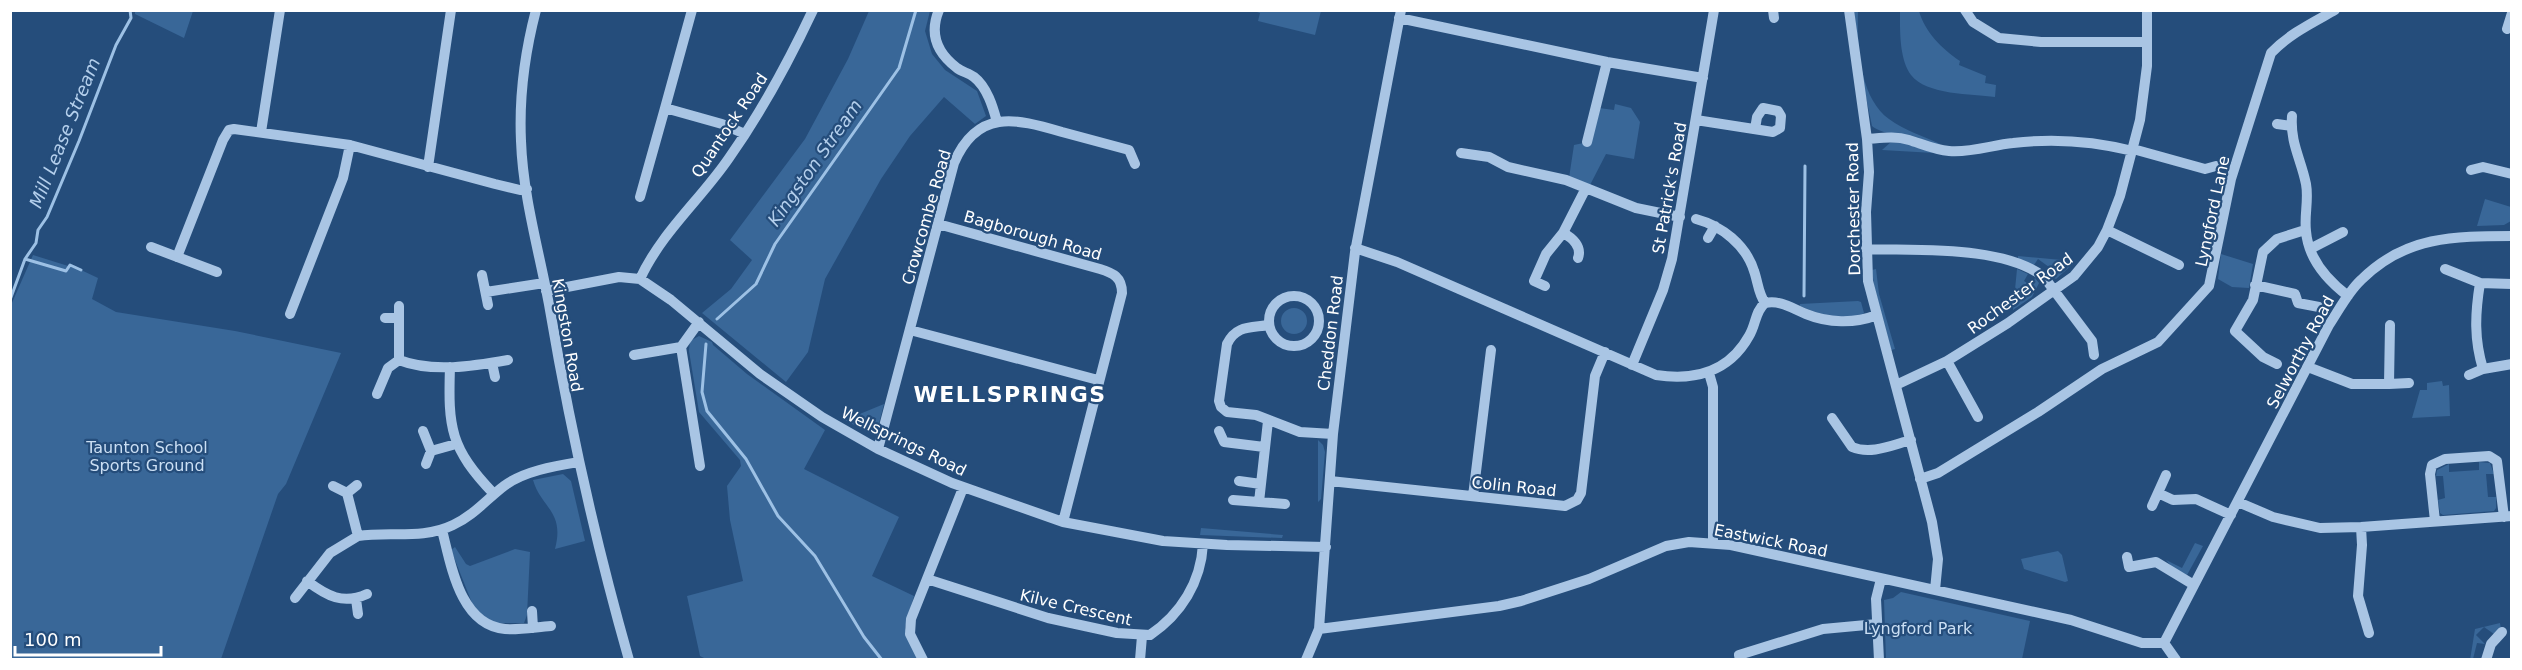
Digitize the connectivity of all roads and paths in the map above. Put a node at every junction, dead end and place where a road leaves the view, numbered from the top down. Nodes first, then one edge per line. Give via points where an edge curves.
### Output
1 (280, 10) edge
2 (452, 10) edge
3 (536, 10) edge
4 (692, 10) edge
5 (813, 10) edge
6 (939, 10) edge
7 (1714, 10) edge
8 (1850, 10) edge
9 (1965, 10) edge
10 (2147, 10) edge
11 (2335, 10) edge
12 (2511, 13) edge
13 (1400, 14) edge
14 (2507, 29) dead end
15 (2147, 42) junction
16 (1607, 62) junction
17 (1703, 78) junction
18 (665, 108) junction
19 (1696, 120) junction
20 (998, 123) junction
21 (2277, 124) dead end
22 (1755, 129) dead end
23 (261, 132) junction
24 (745, 134) junction
25 (1867, 140) junction
26 (1476, 142) dead end
27 (1587, 142) dead end
28 (350, 145) junction
29 (2133, 150) junction
30 (1461, 153) dead end
31 (1473, 155) junction
32 (1135, 164) dead end
33 (2216, 166) dead end
34 (428, 167) junction
35 (2471, 170) dead end
36 (2511, 174) edge
37 (1586, 188) junction
38 (527, 189) junction
39 (640, 197) dead end
40 (1680, 217) junction
41 (1696, 219) dead end
42 (938, 224) junction
43 (1715, 226) junction
44 (2107, 230) junction
45 (2306, 230) junction
46 (2344, 231) dead end
47 (1563, 233) junction
48 (2511, 236) edge
49 (1708, 238) dead end
50 (151, 247) dead end
51 (1355, 248) junction
52 (1866, 249) junction
53 (2310, 249) junction
54 (177, 257) junction
55 (1578, 258) dead end
56 (2179, 265) dead end
57 (217, 272) dead end
58 (2451, 274) dead end
59 (483, 275) dead end
60 (640, 279) junction
61 (2480, 283) junction
62 (1539, 284) dead end
63 (2511, 284) edge
64 (2255, 285) junction
65 (545, 287) junction
66 (2054, 290) junction
67 (486, 292) junction
68 (2348, 296) junction
69 (1765, 303) junction
70 (488, 305) dead end
71 (399, 306) dead end
72 (2319, 308) dead end
73 (290, 314) dead end
74 (1876, 315) junction
75 (385, 318) dead end
76 (399, 318) junction
77 (699, 322) junction
78 (1269, 325) junction
79 (2390, 325) dead end
80 (910, 330) junction
81 (681, 347) junction
82 (1491, 350) dead end
83 (1605, 352) junction
84 (634, 355) dead end
85 (2094, 356) dead end
86 (399, 360) junction
87 (508, 360) dead end
88 (1947, 362) junction
89 (492, 363) junction
90 (1632, 364) junction
91 (2277, 364) dead end
92 (2511, 364) edge
93 (450, 367) junction
94 (2308, 367) junction
95 (2483, 369) junction
96 (1709, 373) junction
97 (2469, 375) dead end
98 (495, 377) dead end
99 (1098, 380) junction
100 (2409, 383) dead end
101 (2388, 384) junction
102 (1896, 386) junction
103 (377, 394) dead end
104 (1978, 417) dead end
105 (1832, 418) dead end
106 (1269, 421) junction
107 (423, 431) dead end
108 (1219, 431) dead end
109 (1334, 434) junction
110 (708, 436) dead end
111 (696, 437) junction
112 (1911, 440) junction
113 (456, 444) junction
114 (1264, 447) junction
115 (878, 449) junction
116 (431, 451) junction
117 (579, 462) junction
118 (426, 464) dead end
119 (700, 466) dead end
120 (2166, 475) dead end
121 (1920, 479) junction
122 (1330, 481) junction
123 (1239, 482) dead end
124 (1261, 484) junction
125 (357, 485) dead end
126 (333, 486) dead end
127 (963, 488) junction
128 (347, 493) junction
129 (2158, 493) junction
130 (494, 494) junction
131 (1473, 496) junction
132 (1233, 500) dead end
133 (1259, 502) junction
134 (2238, 502) junction
135 (1285, 504) dead end
136 (2152, 506) dead end
137 (2231, 515) junction
138 (2508, 516) edge
139 (2435, 521) junction
140 (1064, 522) junction
141 (2361, 527) junction
142 (441, 530) junction
143 (358, 536) junction
144 (1713, 543) junction
145 (1203, 544) junction
146 (1326, 547) junction
147 (2127, 557) dead end
148 (927, 579) junction
149 (1881, 579) junction
150 (307, 581) junction
151 (2194, 585) junction
152 (1935, 590) junction
153 (367, 594) dead end
154 (295, 598) dead end
155 (356, 599) junction
156 (532, 611) dead end
157 (358, 615) dead end
158 (1877, 624) junction
159 (551, 626) dead end
160 (533, 628) junction
161 (1319, 628) junction
162 (2502, 632) dead end
163 (2369, 633) dead end
164 (1142, 636) junction
165 (2164, 643) junction
166 (1739, 657) edge
167 (629, 660) edge
168 (923, 660) edge
169 (1140, 660) edge
170 (1306, 660) edge
171 (1726, 660) edge
172 (1879, 660) edge
173 (2176, 660) edge
174 (2486, 660) edge

1 - 23 street
2 - 34 street
3 - 38 street, Kingston Road via 521,115
4 - 18 street
5 - 24 street, Quantock Road
6 - 20 street via 935,44 958,69 975,78 990,98
7 - 17 street, St Patrick's Road
8 - 25 street, Dorchester Road
9 - 15 street via 1973,22 1999,38
10 - 15 street, Rochester Road
11 - 121 street, Lyngford Lane via 2299,30 2271,54 2231,179 2212,280 2196,303 2158,342 2102,369 1938,473
12 - 14 street
13 - 16 street
13 - 51 street, Cheddon Road
15 - 29 street, Rochester Road via 2144,104
16 - 17 street
16 - 27 street
17 - 19 street, St Patrick's Road
18 - 24 street
18 - 39 street
19 - 22 street
19 - 40 street, St Patrick's Road
20 - 32 street, Crowcombe Road via 1024,121 1129,150
20 - 42 street, Crowcombe Road via 975,132 958,152
21 - 45 street via 2292,121 2294,148 2308,201
23 - 28 street
23 - 54 street via 229,130
24 - 60 street, Quantock Road via 663,240
25 - 29 street via 1907,139 1946,151 1964,152 2034,140 2084,141
25 - 52 street, Dorchester Road
26 - 31 street
28 - 34 street
28 - 73 street via 343,178
29 - 33 street via 2205,169
29 - 44 street, Rochester Road
30 - 31 street
31 - 37 street
34 - 38 street
35 - 36 street via 2483,167
37 - 40 street via 1636,208
37 - 47 street
38 - 65 street, Kingston Road
40 - 90 street, St Patrick's Road via 1663,290
41 - 43 street
42 - 80 street, Crowcombe Road
42 - 99 street, Bagborough Road via 1115,274 1122,292
43 - 49 street
43 - 69 street via 1742,248
44 - 56 street
44 - 66 street, Rochester Road via 2084,265
45 - 53 street
45 - 64 street via 2277,239 2263,252
46 - 53 street
47 - 55 street via 1578,246
47 - 62 street via 1546,254
48 - 68 street, Selworthy Road via 2452,236 2414,246 2376,267
50 - 54 street
51 - 83 street via 1397,262
51 - 109 street, Cheddon Road
52 - 66 street via 1996,257 2035,271
52 - 74 street, Dorchester Road
53 - 68 street via 2327,276
54 - 57 street
58 - 61 street
59 - 67 street
60 - 65 street via 619,277
60 - 77 street, Wellsprings Road
61 - 63 street
61 - 95 street via 2475,338
64 - 72 street via 2295,294 2298,303
64 - 91 street via 2251,306 2230,329
65 - 67 street
65 - 117 street, Kingston Road
66 - 85 street via 2092,341
66 - 88 street, Rochester Road
67 - 70 street
68 - 94 street, Selworthy Road
69 - 74 street via 1782,303 1828,320 1853,321
69 - 96 street via 1741,349
71 - 76 street
74 - 102 street, Dorchester Road
75 - 76 street
76 - 86 street
77 - 81 street
77 - 115 street, Wellsprings Road via 784,392
78 - 78 street via 1278,302 1294,296 1310,302 1319,324 1312,338 1291,346 1277,339
78 - 106 street via 1243,327 1231,336 1220,402 1223,410
79 - 101 street via 2395,342
80 - 99 street
80 - 115 street, Crowcombe Road
81 - 84 street
81 - 111 street
82 - 131 street
83 - 90 street
83 - 131 street, Colin Road via 1595,376 1577,500 1565,507
86 - 93 street
86 - 103 street via 388,368
87 - 89 street
88 - 102 street, Rochester Road
88 - 104 street
89 - 93 street
89 - 98 street
90 - 96 street via 1671,377
92 - 95 street
93 - 113 street via 449,410
94 - 101 street via 2352,384
94 - 134 street, Selworthy Road
95 - 97 street
96 - 144 street via 1713,387
99 - 140 street, Bagborough Road
100 - 101 street
102 - 112 street, Dorchester Road
105 - 112 street via 1856,449 1879,449
106 - 109 street via 1300,432
106 - 114 street
107 - 116 street
108 - 114 street via 1224,442
109 - 122 street, Cheddon Road
110 - 111 street
111 - 119 street
112 - 121 street, Dorchester Road
113 - 116 street
113 - 130 street via 474,473
114 - 124 street
115 - 127 street, Wellsprings Road
116 - 118 street
117 - 130 street via 518,478
117 - 167 street, Kingston Road
120 - 129 street
121 - 152 street, Dorchester Road via 1938,560
122 - 131 street, Colin Road
122 - 146 street, Cheddon Road
123 - 124 street
124 - 133 street
125 - 128 street
126 - 128 street
127 - 140 street, Wellsprings Road
127 - 148 street
128 - 143 street
129 - 136 street
129 - 137 street via 2173,500 2196,499
130 - 142 street via 468,517
132 - 133 street
133 - 135 street
134 - 137 street, Selworthy Road
134 - 141 street via 2296,524
137 - 151 street, Selworthy Road
138 - 139 street
138 - 139 street via 2497,461 2489,456 2445,459 2432,465 2430,474
139 - 141 street
140 - 145 street, Wellsprings Road via 1163,541
141 - 163 street via 2358,596
142 - 143 street via 418,535
142 - 160 street via 472,613 495,627
143 - 150 street via 330,553
144 - 149 street, Eastwick Road
144 - 161 street, Eastwick Road via 1666,546 1589,579 1521,601
145 - 146 street, Wellsprings Road
145 - 164 street, Kilve Crescent via 1190,593 1157,630
146 - 161 street, Cheddon Road
147 - 151 street via 2129,567 2156,562
148 - 164 street, Kilve Crescent via 1048,618
148 - 168 street via 909,626
149 - 152 street, Eastwick Road
149 - 158 street via 1876,599
150 - 154 street
150 - 155 street via 337,599
151 - 165 street, Selworthy Road
152 - 165 street, Eastwick Road via 2087,624 2142,643
153 - 155 street
155 - 157 street
156 - 160 street
158 - 166 street via 1823,629
158 - 172 street
159 - 160 street
161 - 170 street, Cheddon Road
162 - 174 street via 2489,638
164 - 169 street
165 - 173 street
166 - 171 street

